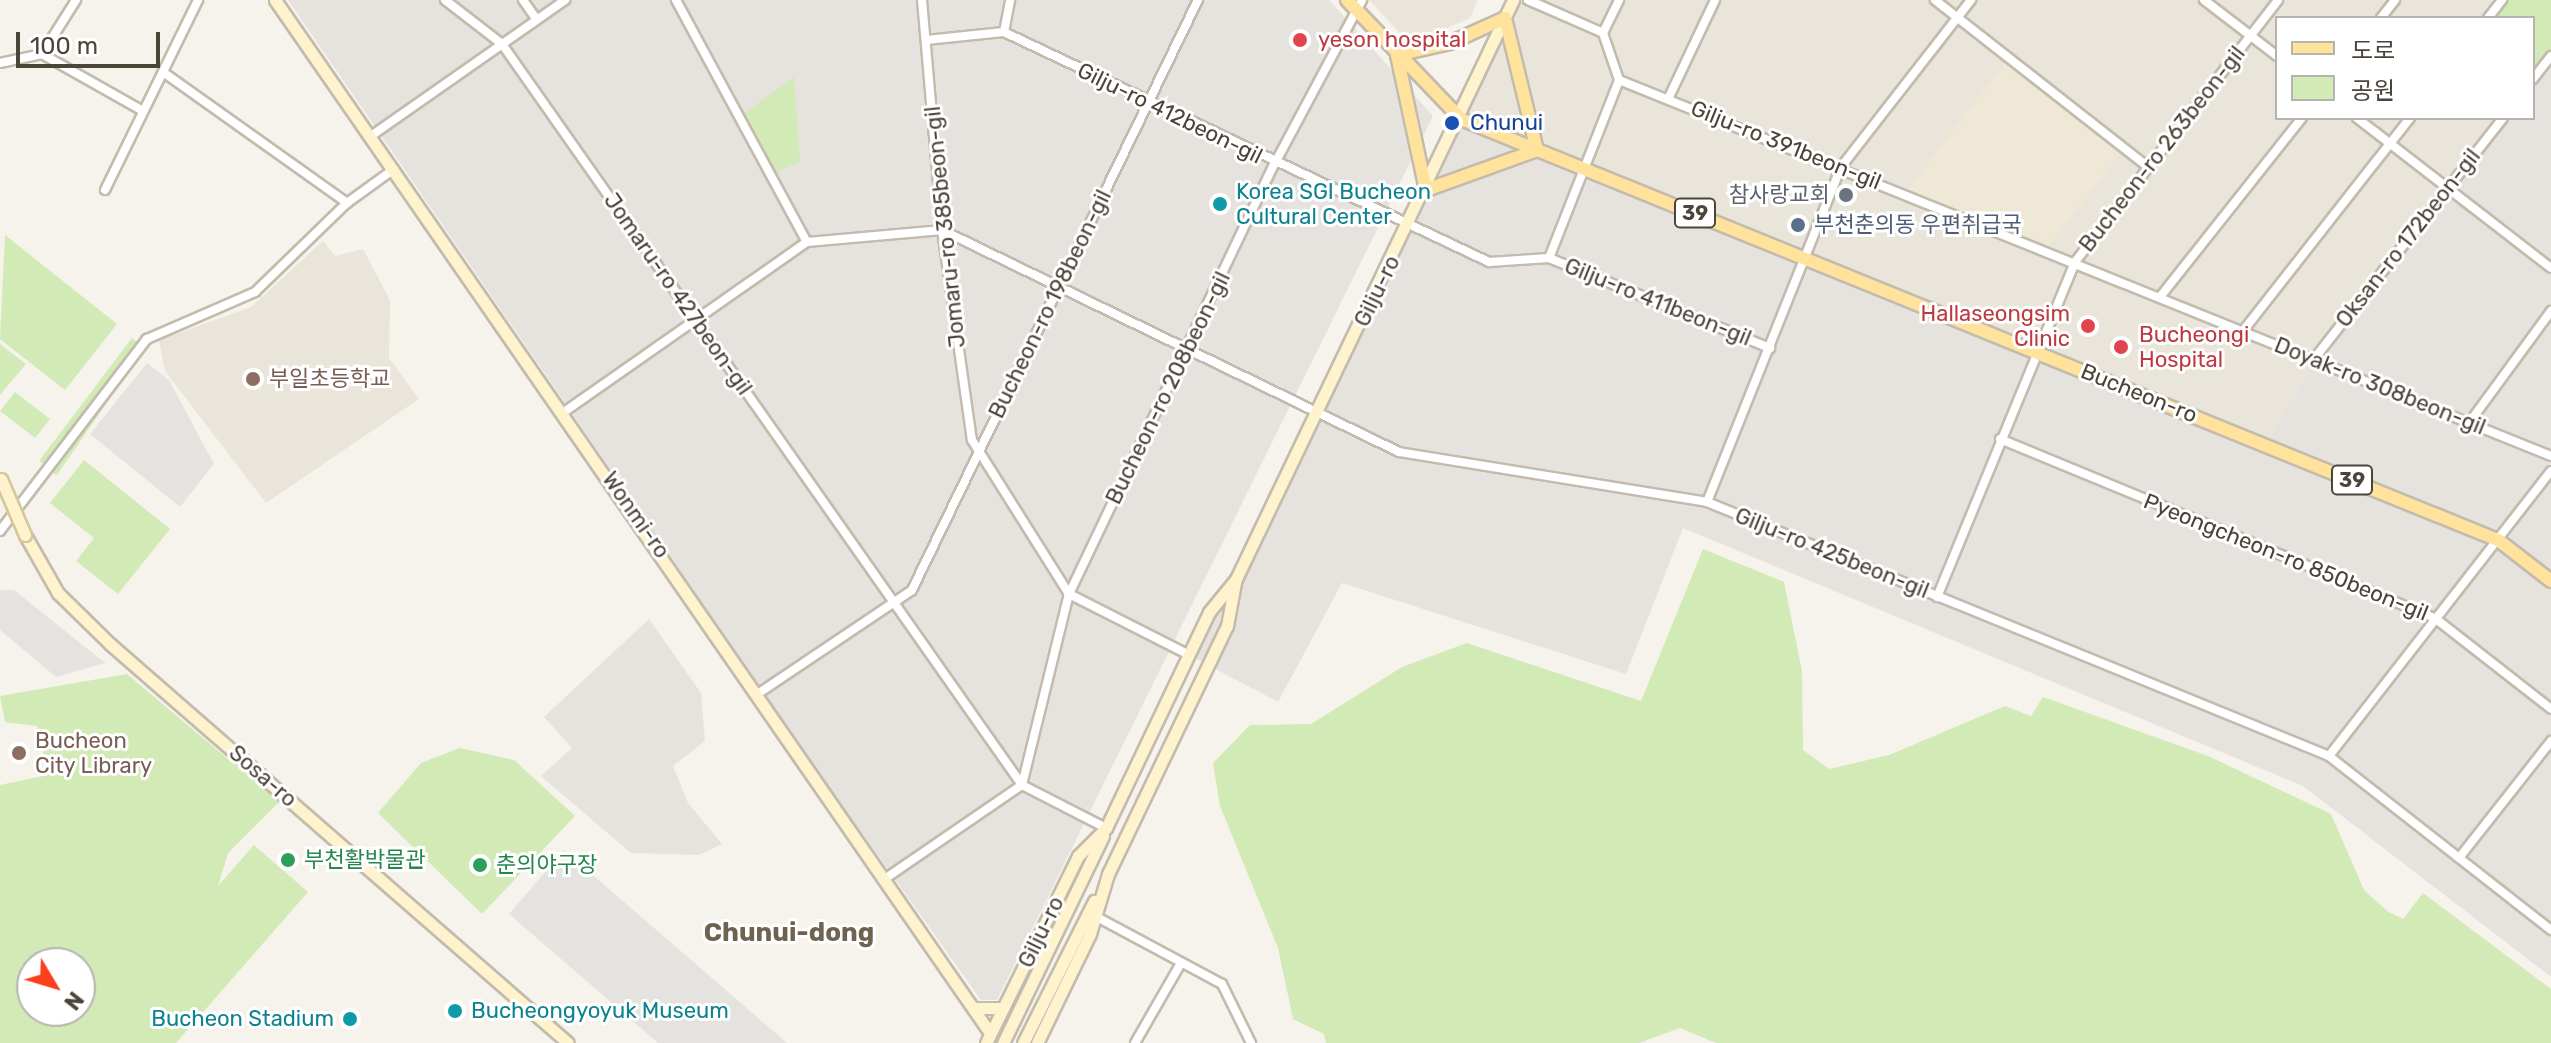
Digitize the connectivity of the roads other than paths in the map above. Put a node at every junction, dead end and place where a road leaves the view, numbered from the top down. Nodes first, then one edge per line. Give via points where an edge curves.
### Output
1 (76, 0) edge
2 (198, 0) edge
3 (275, 0) edge
4 (445, 0) edge
5 (523, 0) edge
6 (565, 0) edge
7 (676, 0) edge
8 (922, 0) edge
9 (1010, 0) edge
10 (1198, 0) edge
11 (1513, 0) edge
12 (1528, 0) edge
13 (1619, 0) edge
14 (1715, 0) edge
15 (1935, 0) edge
16 (1971, 0) edge
17 (2204, 0) edge
18 (2278, 0) edge
19 (2395, 0) edge
20 (2502, 0) edge
21 (1354, 2) edge
22 (2383, 16) edge
23 (2490, 16) edge
24 (1505, 18) junction
25 (1957, 18) junction
26 (537, 20) junction
27 (1004, 32) junction
28 (1603, 33) junction
29 (2250, 36) junction
30 (926, 40) junction
31 (502, 44) junction
32 (42, 54) junction
33 (1397, 55) junction
34 (2275, 55) edge
35 (2551, 56) edge
36 (0, 63) edge
37 (163, 72) junction
38 (2535, 76) edge
39 (1619, 80) junction
40 (1669, 97) junction
41 (1148, 103) junction
42 (143, 111) junction
43 (1461, 119) junction
44 (2300, 120) edge
45 (2360, 120) edge
46 (2408, 120) edge
47 (2501, 120) edge
48 (371, 136) junction
49 (2390, 144) junction
50 (1537, 150) junction
51 (1275, 163) junction
52 (1841, 167) junction
53 (2148, 167) junction
54 (1583, 168) junction
55 (394, 169) junction
56 (2448, 188) junction
57 (105, 190) dead end
58 (1426, 190) junction
59 (347, 203) junction
60 (1409, 225) junction
61 (942, 230) junction
62 (807, 242) junction
63 (1549, 258) junction
64 (1807, 258) junction
65 (2075, 262) junction
66 (2551, 268) edge
67 (1058, 288) junction
68 (2160, 297) junction
69 (2551, 311) edge
70 (695, 318) junction
71 (2243, 331) junction
72 (1770, 348) junction
73 (1186, 351) junction
74 (2036, 352) junction
75 (2314, 359) junction
76 (564, 412) junction
77 (1316, 415) junction
78 (2469, 423) junction
79 (2000, 439) junction
80 (978, 452) junction
81 (2551, 456) edge
82 (2551, 471) edge
83 (1, 477) edge
84 (1707, 502) junction
85 (0, 531) edge
86 (2498, 540) junction
87 (1236, 579) junction
88 (2551, 581) edge
89 (1069, 594) junction
90 (1937, 597) junction
91 (895, 603) junction
92 (2436, 619) junction
93 (1189, 655) junction
94 (1179, 676) junction
95 (1198, 686) junction
96 (759, 693) junction
97 (2551, 709) edge
98 (2551, 741) edge
99 (2329, 756) junction
100 (1022, 785) junction
101 (1106, 828) junction
102 (2459, 858) junction
103 (1108, 874) junction
104 (886, 878) junction
105 (1095, 916) junction
106 (2551, 930) edge
107 (1181, 963) junction
108 (973, 1008) junction
109 (1003, 1008) junction
110 (988, 1038) edge
111 (568, 1043) edge
112 (1003, 1043) edge
113 (1023, 1043) edge
114 (1037, 1043) edge
115 (1135, 1043) edge
116 (1251, 1043) edge

1 - 32 street
2 - 37 street
3 - 48 street, Wonmi-ro
4 - 31 street, Jomaru-ro 427beon-gil
5 - 26 street
6 - 26 street
7 - 62 street
8 - 30 street, Jomaru-ro 385beon-gil
9 - 27 street
10 - 41 street, Bucheon-ro 198beon-gil
11 - 24 street, Gilju-ro
12 - 28 street
13 - 28 street
14 - 40 street
15 - 25 street
16 - 25 street
17 - 29 street
18 - 29 street, Bucheon-ro 263beon-gil
19 - 22 street
20 - 23 street
21 - 33 main road, Bucheon-ro / 39
21 - 51 street, Bucheon-ro 208beon-gil
24 - 33 main road via 1450,43
24 - 43 street, Gilju-ro
24 - 50 main road
25 - 52 street
25 - 53 street
26 - 31 street
27 - 30 street
27 - 41 street, Gilju-ro 412beon-gil
28 - 39 street
29 - 34 street
29 - 53 street, Bucheon-ro 263beon-gil
30 - 61 street, Jomaru-ro 385beon-gil
31 - 48 street
31 - 70 street, Jomaru-ro 427beon-gil
32 - 36 street
32 - 42 street
33 - 43 main road, Bucheon-ro / 39
33 - 58 main road
35 - 38 street
37 - 42 street
37 - 59 street
39 - 40 street, Gilju-ro 391beon-gil
39 - 54 street
40 - 52 street, Gilju-ro 391beon-gil
41 - 51 street, Gilju-ro 412beon-gil
41 - 67 street, Bucheon-ro 198beon-gil
42 - 57 street
43 - 50 main road, Bucheon-ro / 39
43 - 58 street, Gilju-ro
44 - 68 street
45 - 49 street
46 - 49 street
47 - 56 street, Oksan-ro 172beon-gil
48 - 55 street, Wonmi-ro
49 - 56 street
49 - 71 street
50 - 54 main road, Bucheon-ro / 39
50 - 58 main road
51 - 60 street, Gilju-ro 412beon-gil
51 - 73 street, Bucheon-ro 208beon-gil
52 - 64 street
52 - 65 street, Gilju-ro 391beon-gil
53 - 65 street, Bucheon-ro 263beon-gil
54 - 63 street
54 - 64 main road, Bucheon-ro / 39
55 - 59 street
55 - 76 street, Wonmi-ro
56 - 66 street
56 - 75 street, Oksan-ro 172beon-gil
58 - 60 street, Gilju-ro
59 - 85 street via 255,292 147,339
60 - 63 street, Gilju-ro 411beon-gil via 1489,262
60 - 77 street, Gilju-ro
61 - 62 street
61 - 67 street, Gilju-ro 425beon-gil
61 - 80 street, Jomaru-ro 385beon-gil
62 - 70 street
63 - 72 street, Gilju-ro 411beon-gil
64 - 72 street
64 - 74 main road, Bucheon-ro / 39
65 - 68 street, Doyak-ro 308beon-gil
65 - 74 street, Bucheon-ro 263beon-gil
67 - 73 street, Gilju-ro 425beon-gil
67 - 80 street, Bucheon-ro 198beon-gil
68 - 71 street, Doyak-ro 308beon-gil
69 - 78 street
70 - 76 street
70 - 91 street, Jomaru-ro 427beon-gil
71 - 75 street, Doyak-ro 308beon-gil
72 - 84 street
73 - 77 street, Gilju-ro 425beon-gil
73 - 89 street, Bucheon-ro 208beon-gil
74 - 79 street, Bucheon-ro 263beon-gil
74 - 86 main road, Bucheon-ro / 39
75 - 78 street, Doyak-ro 308beon-gil
76 - 96 street, Wonmi-ro
77 - 84 street, Gilju-ro 425beon-gil via 1399,452
77 - 87 street, Gilju-ro
78 - 81 street, Doyak-ro 308beon-gil
79 - 90 street, Bucheon-ro 263beon-gil
79 - 92 street, Pyeongcheon-ro 850beon-gil
80 - 89 street
80 - 91 street, Bucheon-ro 198beon-gil via 912,590
82 - 86 street
83 - 111 street, Sosa-ro, bridge via 25,535 58,593
84 - 90 street, Gilju-ro 425beon-gil
86 - 88 main road, Bucheon-ro / 39
86 - 92 street
87 - 93 street, Gilju-ro
87 - 95 street, Gilju-ro via 1227,626
89 - 93 street
89 - 100 street, Bucheon-ro 208beon-gil
90 - 99 street, Gilju-ro 425beon-gil
91 - 96 street, Bucheon-ro 198beon-gil
91 - 100 street, Jomaru-ro 427beon-gil
92 - 97 street, Pyeongcheon-ro 850beon-gil
92 - 99 street
93 - 94 street, Gilju-ro
94 - 95 street via 1194,668
94 - 101 street, Gilju-ro
95 - 103 street, Gilju-ro
96 - 104 street, Wonmi-ro
98 - 102 street
99 - 102 street, Gilju-ro 425beon-gil
100 - 101 street
100 - 104 street
101 - 109 street, Gilju-ro via 1078,856
101 - 112 street, Gilju-ro
102 - 106 street, Gilju-ro 425beon-gil
103 - 105 street, Gilju-ro
103 - 113 street, Gilju-ro
104 - 108 street, Wonmi-ro
105 - 107 street
105 - 114 street, Gilju-ro
107 - 115 street
107 - 116 street via 1225,988
108 - 109 street
108 - 110 street, Wonmi-ro
109 - 110 street, Gilju-ro

